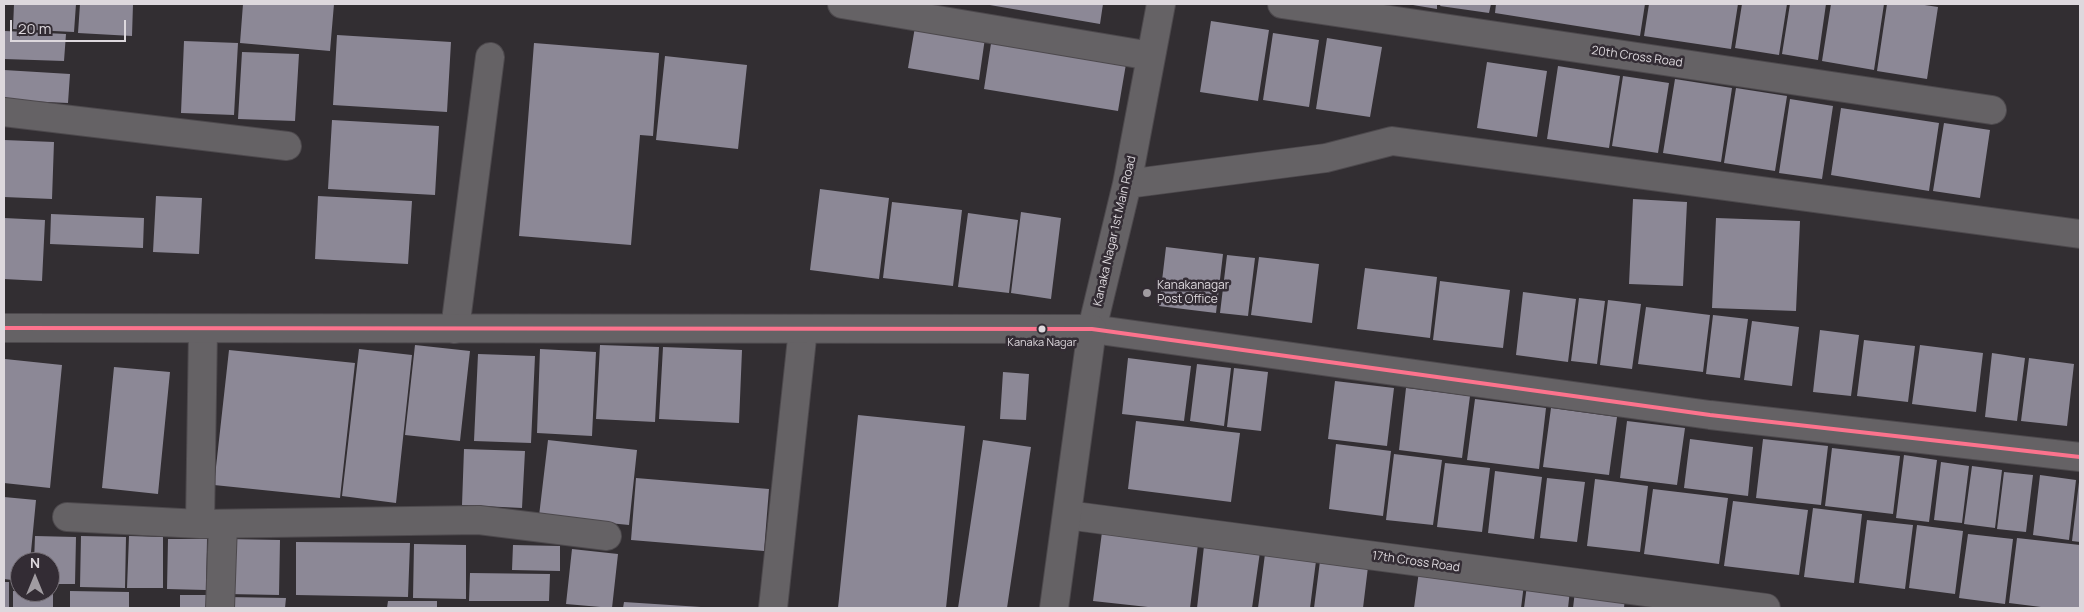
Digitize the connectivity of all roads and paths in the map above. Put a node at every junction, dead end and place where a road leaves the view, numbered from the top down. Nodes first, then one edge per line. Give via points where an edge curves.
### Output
1 (842, 4) edge
2 (1161, 4) edge
3 (1282, 4) edge
4 (1151, 56) junction
5 (490, 57) dead end
6 (1992, 110) dead end
7 (4, 112) edge
8 (287, 146) dead end
9 (1127, 184) junction
10 (2080, 234) edge
11 (4, 328) edge
12 (203, 329) junction
13 (455, 329) junction
14 (803, 329) junction
15 (1092, 329) junction
16 (2080, 457) edge
17 (1067, 515) junction
18 (67, 517) dead end
19 (212, 524) junction
20 (608, 536) dead end
21 (220, 608) edge
22 (773, 608) edge
23 (1054, 608) edge
24 (1766, 608) edge

1 - 4 street
2 - 4 street, Kanaka Nagar 1st Main Road
3 - 6 street, 20th Cross Road
4 - 9 street, Kanaka Nagar 1st Main Road
5 - 13 street
7 - 8 street
9 - 10 street via 1326,158 1392,141
9 - 15 street, Kanaka Nagar 1st Main Road
11 - 12 street
12 - 13 street
12 - 19 street
13 - 14 street
14 - 15 street
14 - 22 street
15 - 16 street via 1710,415
15 - 17 street, Kanaka Nagar 1st Main Road
17 - 23 street, Kanaka Nagar 1st Main Road
17 - 24 street, 17th Cross Road
18 - 19 street
19 - 20 street via 479,520
19 - 21 street

